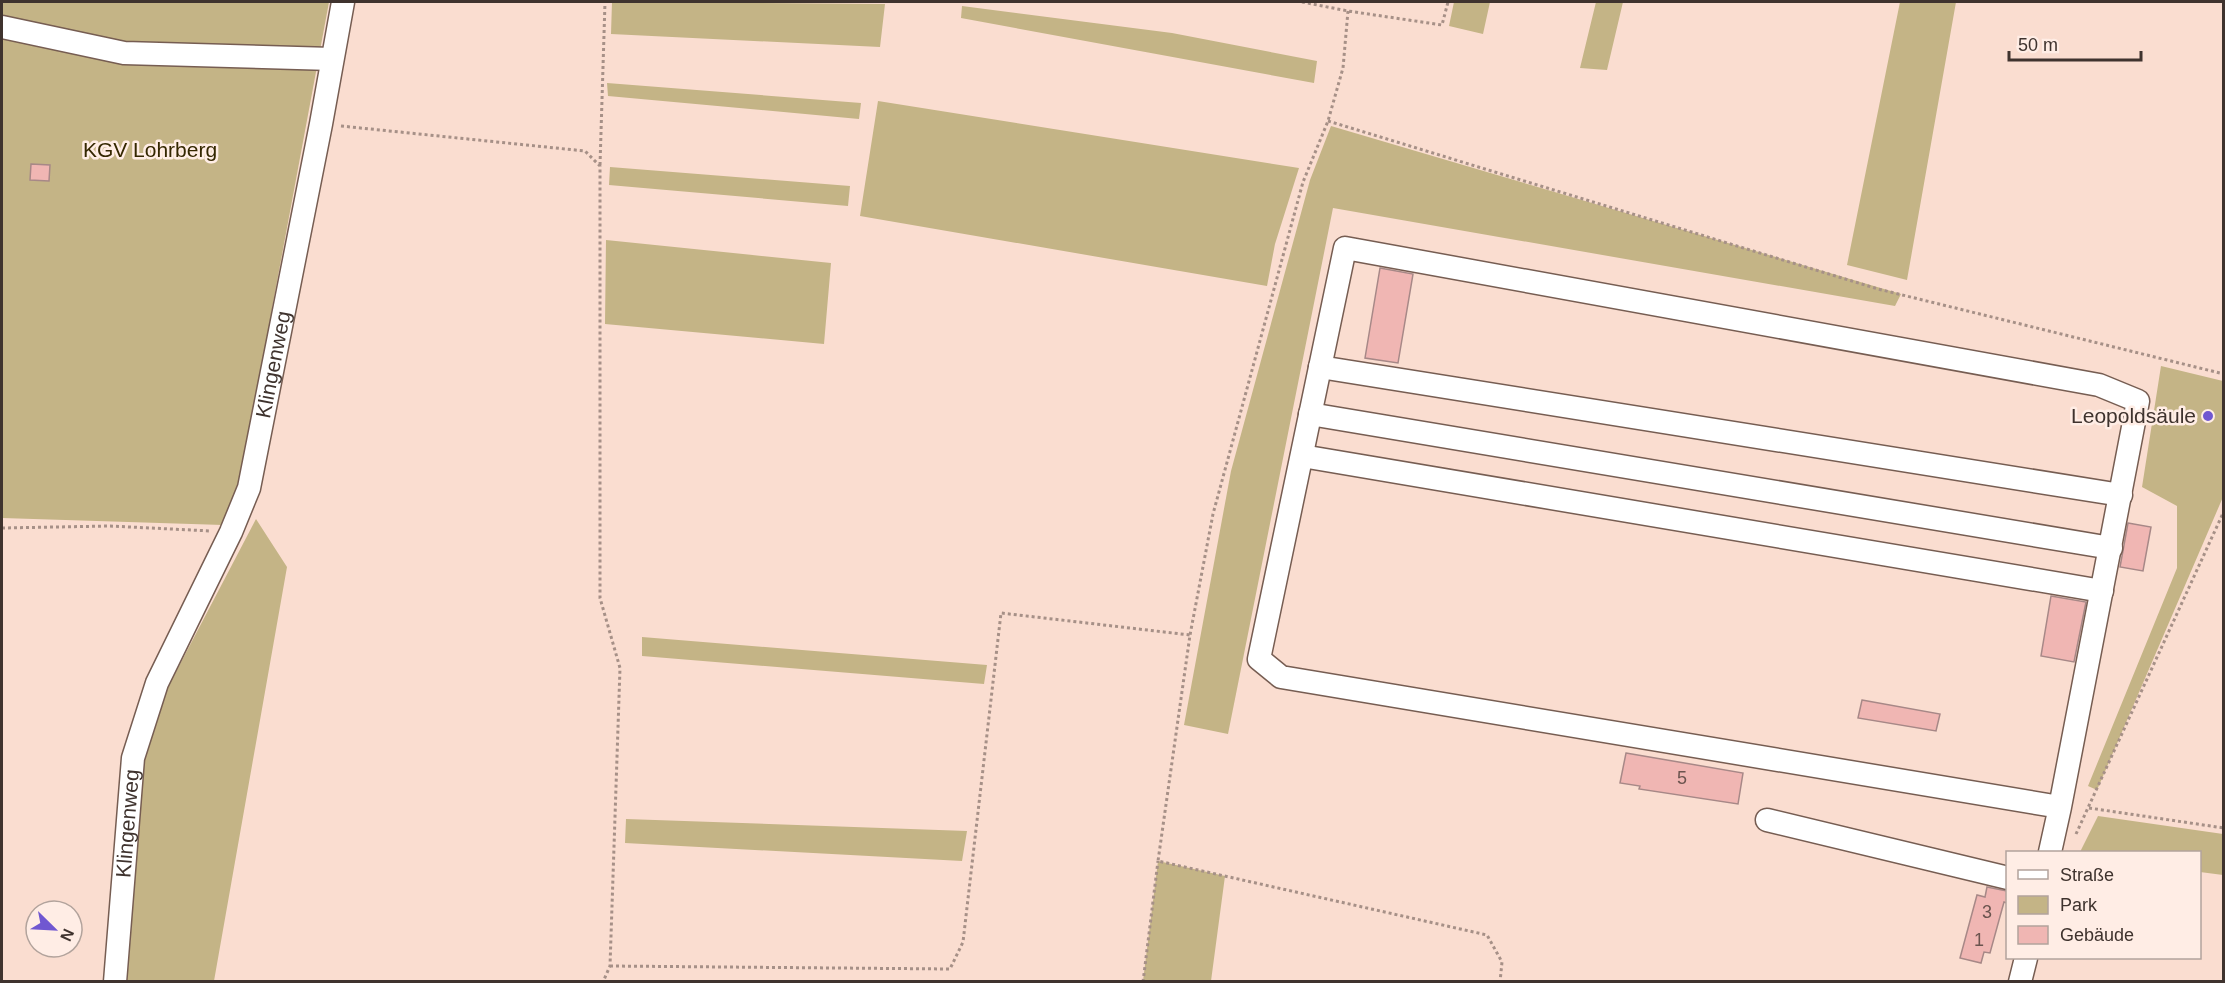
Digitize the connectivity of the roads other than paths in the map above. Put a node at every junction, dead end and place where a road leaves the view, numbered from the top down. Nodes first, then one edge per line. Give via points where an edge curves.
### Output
1 (343, 2) edge
2 (2, 27) edge
3 (332, 59) junction
4 (1320, 367) junction
5 (1311, 414) junction
6 (1302, 456) junction
7 (2121, 495) junction
8 (2111, 548) junction
9 (2102, 591) junction
10 (2060, 807) junction
11 (1767, 820) dead end
12 (2050, 851) edge
13 (2006, 878) edge
14 (2026, 959) edge
15 (115, 981) edge
16 (2020, 981) edge

1 - 3 street, Klingenweg
2 - 3 street via 124,53
3 - 15 street, Klingenweg via 249,488 157,683 133,758
4 - 5 street
4 - 7 street
4 - 7 street via 1345,248 2099,386 2138,401
5 - 6 street
5 - 8 street
6 - 9 street
6 - 10 street via 1259,659 1281,678
7 - 8 street
8 - 9 street
9 - 10 street
10 - 12 street
11 - 13 street
14 - 16 street

